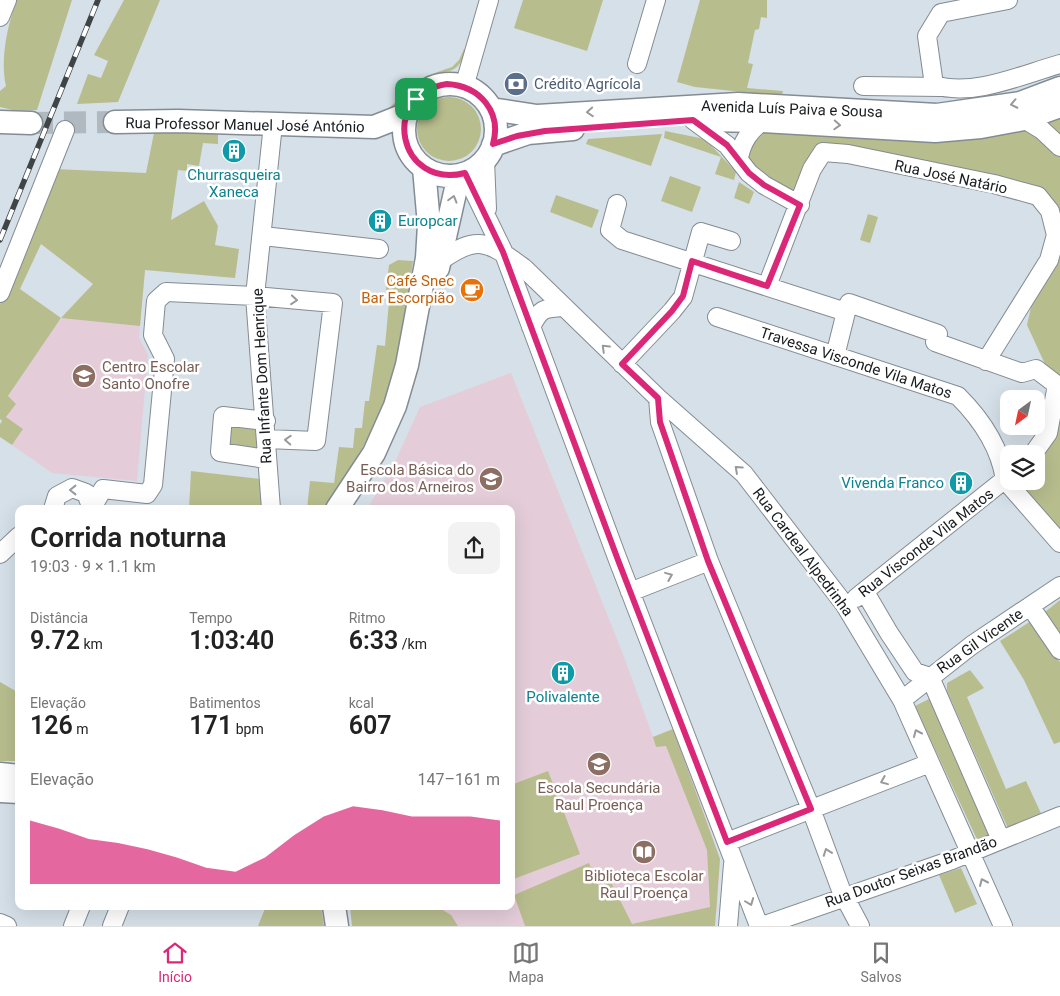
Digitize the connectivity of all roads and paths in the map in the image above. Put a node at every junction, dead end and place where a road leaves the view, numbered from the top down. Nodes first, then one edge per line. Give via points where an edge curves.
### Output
1 (7, 0) edge
2 (489, 0) edge
3 (656, 0) edge
4 (1008, 0) edge
5 (0, 17) edge
6 (637, 64) dead end
7 (1060, 64) edge
8 (863, 86) dead end
9 (937, 86) junction
10 (464, 87) junction
11 (1060, 88) edge
12 (1060, 106) edge
13 (491, 110) junction
14 (407, 114) junction
15 (1024, 118) junction
16 (693, 120) junction
17 (762, 121) junction
18 (115, 122) tunnel mouth
19 (2, 123) edge
20 (31, 123) tunnel mouth
21 (273, 124) junction
22 (374, 128) junction
23 (66, 130) dead end
24 (407, 146) junction
25 (1060, 147) edge
26 (489, 152) junction
27 (739, 158) junction
28 (424, 168) junction
29 (462, 174) junction
30 (617, 204) dead end
31 (800, 205) junction
32 (488, 219) junction
33 (262, 236) junction
34 (731, 241) dead end
35 (379, 249) dead end
36 (503, 252) junction
37 (692, 261) junction
38 (439, 262) junction
39 (767, 286) junction
40 (0, 293) edge
41 (255, 296) junction
42 (563, 307) junction
43 (846, 312) junction
44 (717, 317) dead end
45 (531, 327) junction
46 (835, 356) junction
47 (986, 361) junction
48 (622, 364) junction
49 (658, 398) junction
50 (266, 421) junction
51 (266, 440) junction
52 (1039, 445) edge
53 (1000, 458) edge
54 (266, 459) junction
55 (1000, 484) edge
56 (1017, 490) edge
57 (54, 505) edge
58 (91, 505) edge
59 (94, 505) edge
60 (271, 505) edge
61 (340, 505) edge
62 (357, 505) edge
63 (1060, 543) edge
64 (708, 561) junction
65 (1060, 586) edge
66 (630, 592) junction
67 (865, 592) junction
68 (846, 605) junction
69 (1030, 606) junction
70 (1060, 650) edge
71 (930, 677) junction
72 (902, 700) junction
73 (930, 763) junction
74 (0, 774) edge
75 (15, 776) edge
76 (0, 791) edge
77 (15, 792) edge
78 (811, 809) junction
79 (1060, 816) edge
80 (1001, 840) junction
81 (730, 850) junction
82 (970, 853) junction
83 (844, 896) junction
84 (79, 910) edge
85 (118, 910) edge
86 (335, 910) edge
87 (0, 923) edge
88 (7, 926) edge
89 (73, 926) edge
90 (112, 926) edge
91 (337, 926) edge
92 (728, 926) edge
93 (760, 926) edge
94 (860, 926) edge
95 (1003, 926) edge

1 - 5 street
2 - 10 street
3 - 6 street
4 - 9 street via 941,13 927,36
7 - 9 street via 987,85 949,90
8 - 9 street
10 - 13 main road via 480,95
10 - 14 main road via 447,84 430,88 416,99
11 -> 13 main road, Avenida Luís Paiva e Sousa via 1020,103 937,115 738,104 544,116
12 - 15 main road, Avenida Luís Paiva e Sousa
13 - 26 main road via 496,130
14 - 22 main road, Rua Professor Manuel José António
14 - 24 main road via 404,129
17 -> 15 main road, Avenida Luís Paiva e Sousa via 935,131 982,127
15 - 25 street
16 - 17 main road, Avenida Luís Paiva e Sousa
16 - 26 main road, Avenida Luís Paiva e Sousa via 545,131 517,136
16 - 27 street
17 - 27 street via 751,130
18 - 21 main road, Rua Professor Manuel José António
19 - 20 main road
21 - 22 main road, Rua Professor Manuel José António
21 - 33 street, Rua Infante Dom Henrique
22 - 24 main road, Rua Professor Manuel José António
23 - 40 street
24 - 28 main road
26 - 29 main road
26 - 32 street
27 - 31 street via 749,173 764,185
28 - 29 main road via 441,175
28 - 61 main road via 429,225 427,258 406,365 395,406 374,453
29 - 32 street
38 -> 29 main road
30 - 37 street via 610,230 622,240
31 - 39 street, Rua José Natário
31 - 47 street, Rua José Natário via 812,169 823,152 848,154 1038,196 1050,212 1056,235 1049,260
32 - 36 street
33 - 35 street
33 - 41 street, Rua Infante Dom Henrique
34 - 37 street via 701,232
36 - 38 street via 477,243 468,244
36 - 42 street, Rua Cardeal Alpedrinha
36 - 45 street
37 - 39 street
37 - 48 street via 683,296
38 - 62 main road via 420,368 407,412 386,459
39 - 43 street
41 - 50 street, Rua Infante Dom Henrique
41 -> 51 street via 333,303 316,441
41 - 59 street via 166,292 156,301 153,335 165,359 153,485 147,494 102,489
42 - 45 street via 548,308 538,313
48 -> 42 street, Rua Cardeal Alpedrinha
43 - 46 street
43 - 47 street via 849,303 938,334 935,342
44 - 46 street, Travessa Visconde Vila Matos
45 - 66 street
46 - 53 street, Travessa Visconde Vila Matos via 958,396 975,413 992,438
47 - 52 street via 1022,373 1036,369 1056,385 1048,433
48 - 49 street, Rua Cardeal Alpedrinha
49 - 64 street via 660,422
68 -> 49 street, Rua Cardeal Alpedrinha via 744,474
50 - 51 street, Rua Infante Dom Henrique
50 - 54 street via 223,416 220,452
51 - 54 street, Rua Infante Dom Henrique
54 - 60 street, Rua Infante Dom Henrique
55 - 67 street, Rua Visconde Vila Matos
56 - 63 street
58 -> 57 street via 86,493 72,488 64,490
66 -> 64 street
64 - 78 street
65 - 69 street, Rua Gil Vicente
66 - 81 street
67 - 68 street, Rua Visconde Vila Matos
67 - 71 street, Rua Cardeal Alpedrinha via 916,672
68 - 72 street, Rua Cardeal Alpedrinha
69 - 70 street
69 - 71 street, Rua Gil Vicente
71 - 72 street, Rua Gil Vicente
71 - 80 street
73 -> 72 street, Rua Cardeal Alpedrinha
73 -> 78 street
73 - 82 street, Rua Cardeal Alpedrinha
74 - 75 main road
76 - 77 main road
78 - 81 street
83 -> 78 street
79 - 80 street, Rua Doutor Seixas Brandão
80 - 82 street, Rua Doutor Seixas Brandão
81 - 92 street
81 -> 93 street
82 - 83 street, Rua Doutor Seixas Brandão
95 -> 82 street, Rua Cardeal Alpedrinha
83 - 93 street, Rua Doutor Seixas Brandão
83 - 94 street
84 - 89 street
85 - 90 street
86 - 91 main road
87 - 88 street

